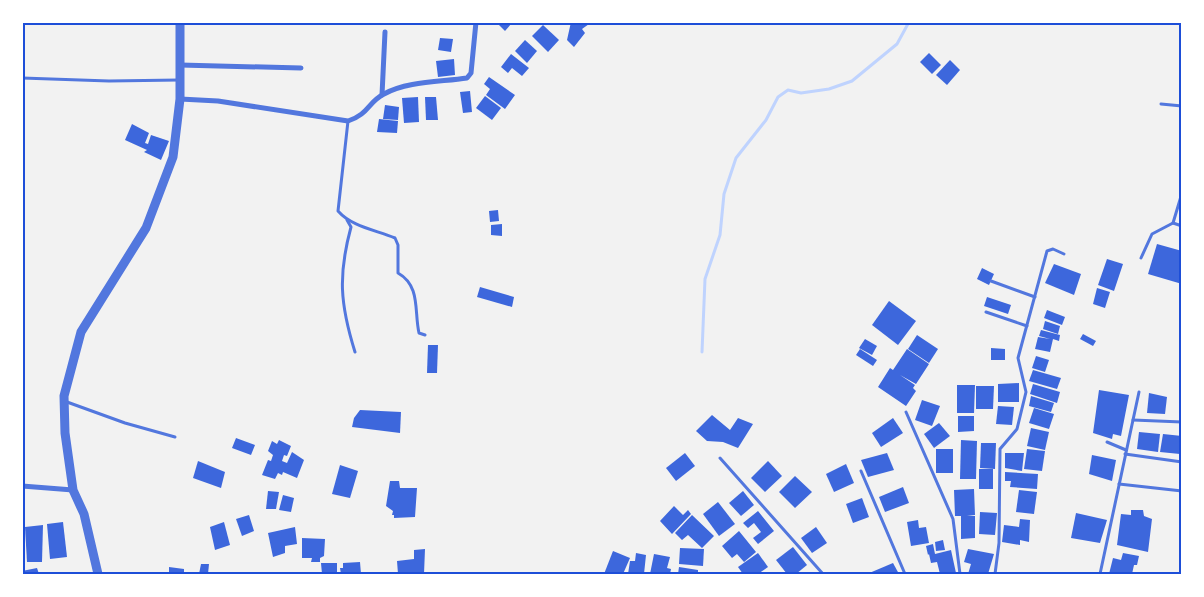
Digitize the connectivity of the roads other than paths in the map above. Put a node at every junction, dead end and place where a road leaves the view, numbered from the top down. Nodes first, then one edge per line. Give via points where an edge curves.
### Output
1 (180, 22) edge
2 (476, 22) edge
3 (385, 32) dead end
4 (180, 65) junction
5 (301, 68) dead end
6 (22, 78) edge
7 (180, 80) junction
8 (382, 95) junction
9 (180, 99) junction
10 (1161, 104) dead end
11 (1182, 106) edge
12 (348, 121) junction
13 (1182, 193) edge
14 (347, 220) junction
15 (1174, 223) junction
16 (1182, 226) edge
17 (1064, 254) dead end
18 (1141, 258) dead end
19 (991, 282) dead end
20 (1035, 297) junction
21 (986, 312) dead end
22 (1027, 326) junction
23 (425, 334) dead end
24 (355, 352) dead end
25 (1138, 392) dead end
26 (64, 401) junction
27 (906, 412) dead end
28 (1133, 420) junction
29 (1182, 422) edge
30 (175, 437) dead end
31 (1107, 442) dead end
32 (1126, 452) junction
33 (720, 458) dead end
34 (1182, 462) edge
35 (861, 471) dead end
36 (1119, 484) junction
37 (22, 486) edge
38 (73, 490) junction
39 (1182, 491) edge
40 (98, 574) edge
41 (823, 574) edge
42 (905, 574) edge
43 (960, 574) edge
44 (995, 574) edge
45 (1100, 574) edge

1 - 4 street
2 - 8 street via 471,72 467,78 396,88
3 - 8 street
4 - 5 street
4 - 7 street
6 - 7 lane
7 - 9 street
8 - 12 street via 361,116
9 - 12 street via 218,101
9 - 26 street via 173,157 162,189 146,228 81,332
10 - 11 lane
12 - 14 lane via 338,211
13 - 15 lane
14 - 23 lane via 396,238 398,273 407,278 413,290 419,333
14 - 24 lane via 351,227 344,250 340,290
15 - 16 lane
15 - 18 lane via 1152,234
17 - 20 lane via 1047,250
19 - 20 lane
20 - 22 lane
21 - 22 lane
22 - 44 lane via 1018,358 1026,392 1017,429 1000,449 999,543
25 - 28 lane
26 - 30 lane via 126,424
26 - 38 street
27 - 43 lane via 953,519
28 - 29 lane
28 - 32 lane
31 - 32 lane
32 - 34 lane
32 - 36 lane
33 - 41 lane
35 - 42 lane
36 - 39 lane
36 - 45 lane
37 - 38 street
38 - 40 street via 84,514

